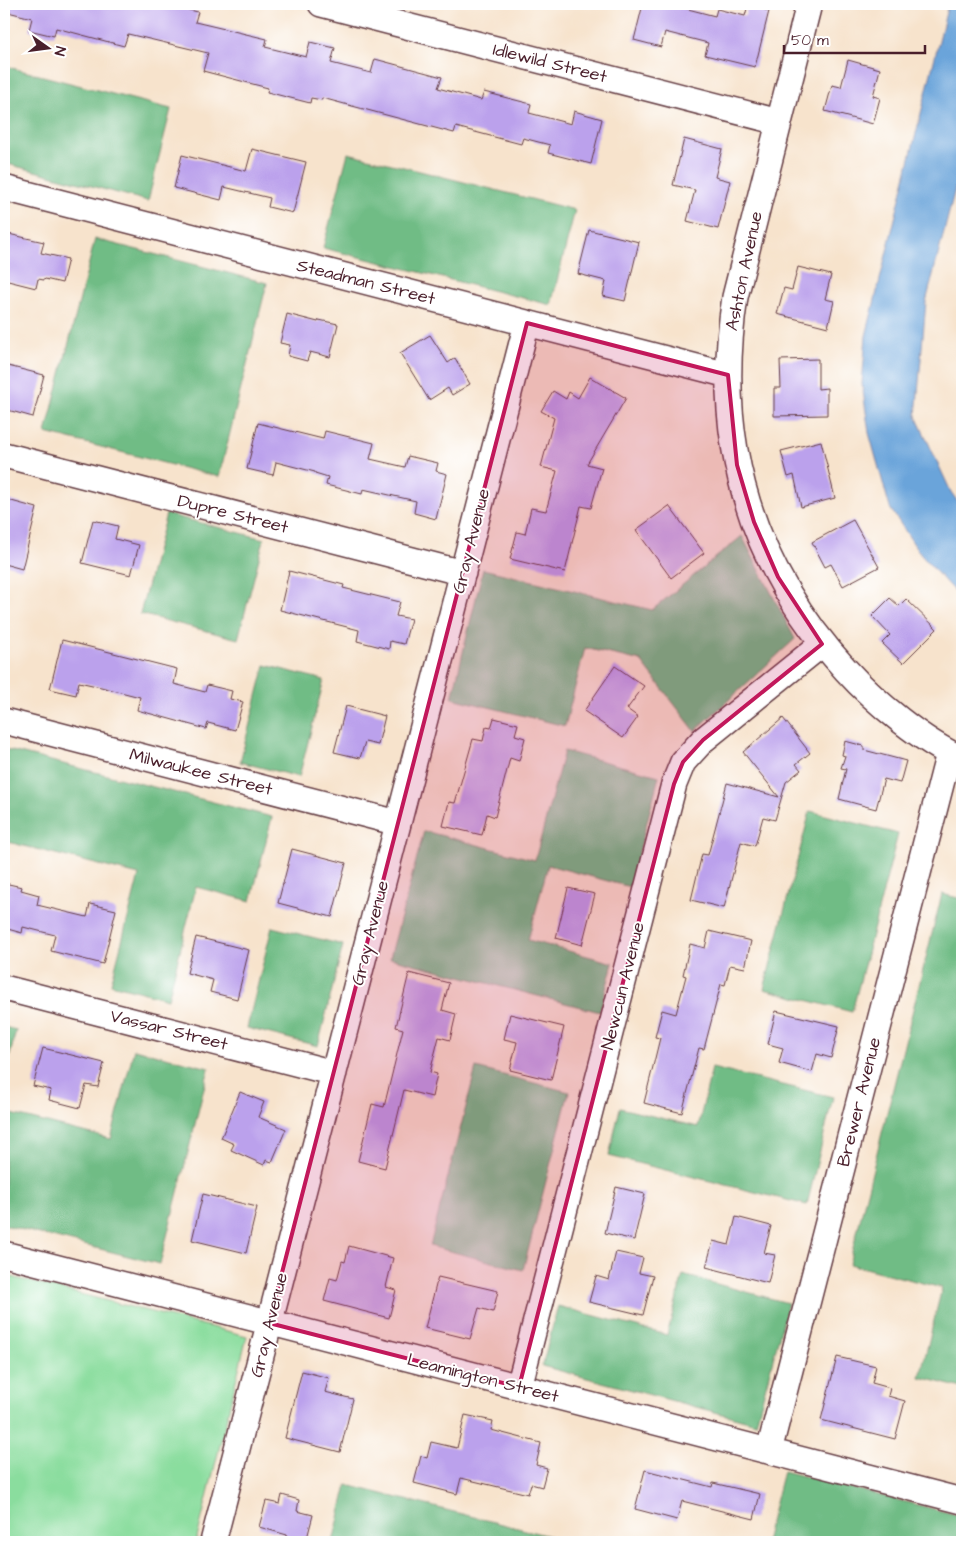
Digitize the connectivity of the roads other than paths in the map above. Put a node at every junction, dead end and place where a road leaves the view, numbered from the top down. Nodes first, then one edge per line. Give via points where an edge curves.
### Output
1 (320, 4) edge
2 (810, 4) edge
3 (779, 122) junction
4 (4, 188) edge
5 (527, 323) junction
6 (728, 375) junction
7 (4, 455) edge
8 (463, 573) junction
9 (822, 644) junction
10 (4, 721) edge
11 (956, 756) edge
12 (398, 823) junction
13 (4, 988) edge
14 (334, 1073) junction
15 (4, 1254) edge
16 (269, 1323) junction
17 (519, 1387) junction
18 (769, 1452) junction
19 (962, 1502) edge
20 (213, 1542) edge

1 - 3 street, Idlewild Street
2 - 3 street, Ashton Avenue
3 - 6 street, Ashton Avenue via 735,297
4 - 5 street, Steadman Street
5 - 6 street, Steadman Street
5 - 8 street, Gray Avenue
6 - 9 street, Ashton Avenue via 737,464 754,522 778,577
7 - 8 street, Dupre Street
8 - 12 street, Gray Avenue
9 - 11 street, Ashton Avenue via 880,703
9 - 17 street, Newcun Avenue via 703,740 684,762
10 - 12 street, Milwaukee Street
11 - 18 street, Brewer Avenue
12 - 14 street, Gray Avenue
13 - 14 street, Vassar Street
14 - 16 street, Gray Avenue
15 - 16 street, Leamington Street
16 - 17 street, Leamington Street
16 - 20 street, Gray Avenue
17 - 18 street, Leamington Street
18 - 19 street, Leamington Street

